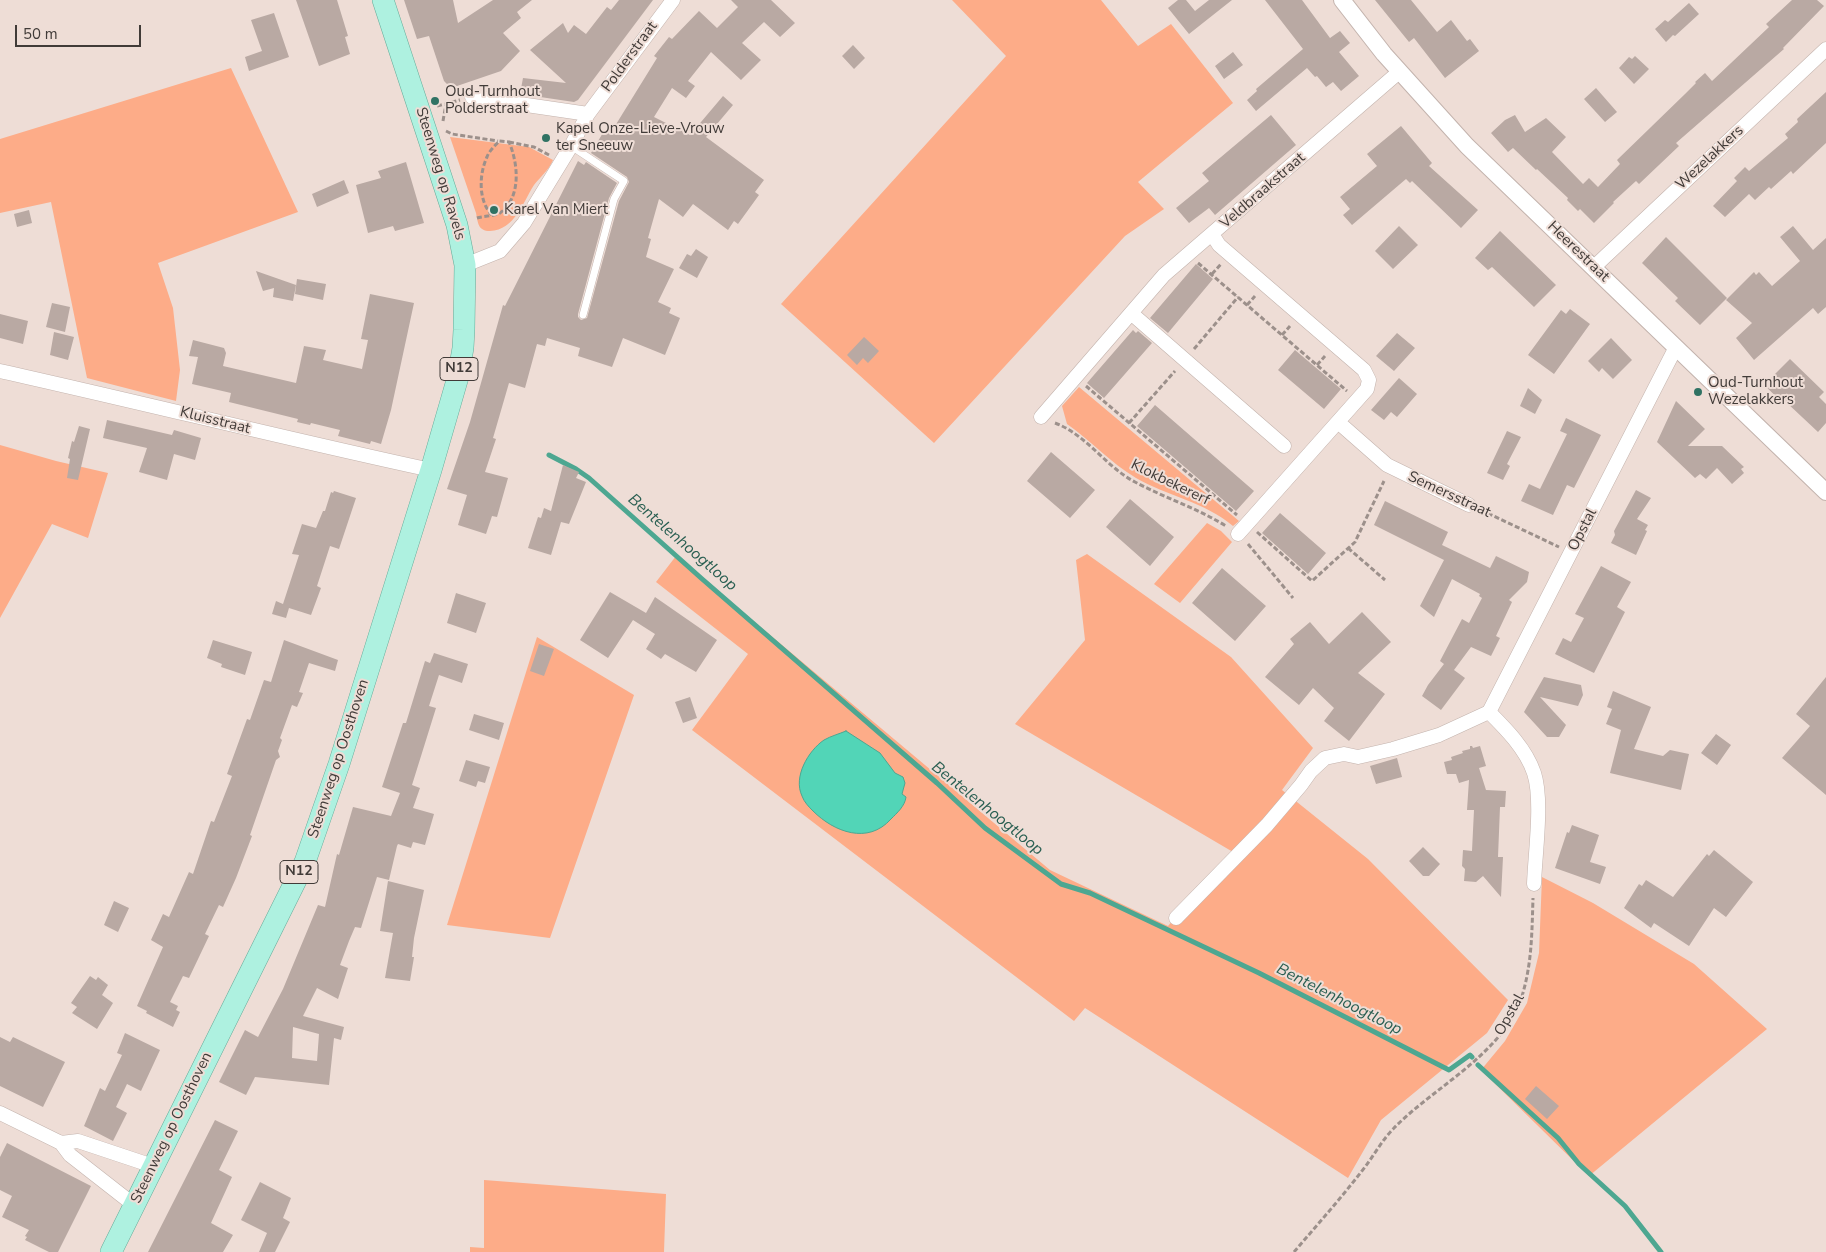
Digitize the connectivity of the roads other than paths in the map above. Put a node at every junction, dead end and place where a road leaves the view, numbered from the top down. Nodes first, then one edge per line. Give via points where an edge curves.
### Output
1 (383, 0) edge
2 (673, 0) edge
3 (1342, 0) edge
4 (1826, 49) edge
5 (1399, 72) junction
6 (472, 97) road end
7 (588, 114) junction
8 (571, 146) junction
9 (1212, 234) junction
10 (465, 265) junction
11 (1594, 267) junction
12 (1131, 313) junction
13 (583, 315) dead end
14 (1676, 347) junction
15 (0, 371) edge
16 (1041, 417) road end
17 (1338, 422) junction
18 (1284, 446) dead end
19 (431, 470) junction
20 (1826, 492) edge
21 (1469, 505) road end
22 (1243, 529) road end
23 (1489, 712) junction
24 (1534, 884) road end
25 (1176, 918) dead end
26 (0, 1113) edge
27 (61, 1143) junction
28 (153, 1166) junction
29 (134, 1205) junction
30 (111, 1252) edge

1 - 10 main road, Steenweg op Ravels / N12 via 458,225
2 - 7 street, Polderstraat
3 - 5 street, Heerestraat
4 - 11 street, Wezelakkers
5 - 9 street, Veldbraakstraat
5 - 11 street, Heerestraat via 1467,146
6 - 7 street
7 - 8 street, Polderstraat
8 - 10 street, Polderstraat via 514,236 500,251
8 - 13 lane via 624,181 614,199
9 - 12 street, Veldbraakstraat via 1164,275
9 - 17 street via 1219,245 1364,370 1369,380 1367,389
10 - 19 main road, Steenweg op Ravels / N12 via 463,348 458,377
11 - 14 street, Heerestraat
12 - 16 street, Veldbraakstraat
12 - 18 street
14 - 20 street, Heerestraat
14 - 23 street, Opstal
15 - 19 street, Kluisstraat
17 - 21 street, Semersstraat via 1387,465
17 - 22 street
19 - 28 main road, Steenweg op Oosthoven / N12 via 304,862
23 - 24 street via 1522,750 1534,773 1538,800
23 - 25 street via 1439,734 1393,749 1358,758 1344,754 1325,758 1311,770 1267,824
26 - 27 street
27 - 28 street via 78,1141
27 - 29 street via 70,1155
28 - 29 main road, Steenweg op Oosthoven / N12
29 - 30 main road, Steenweg op Oosthoven / N12

